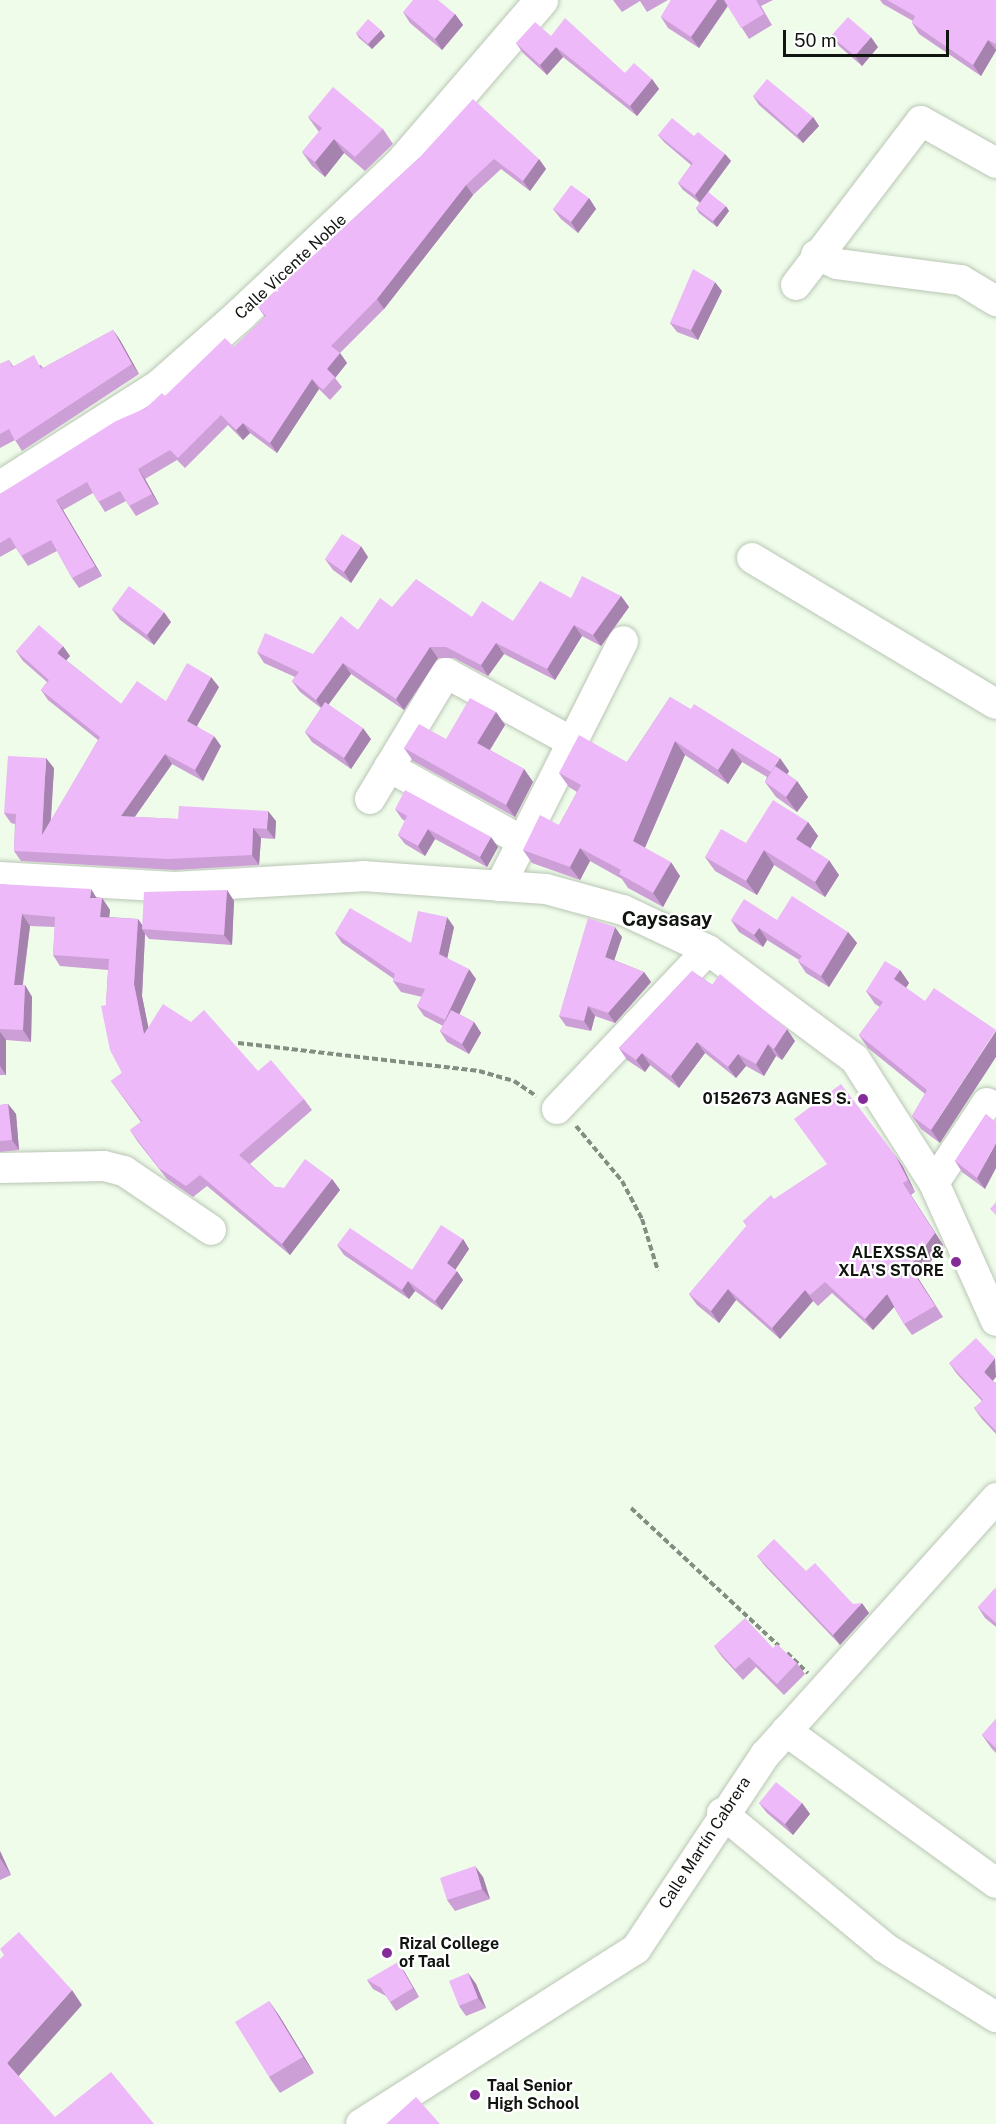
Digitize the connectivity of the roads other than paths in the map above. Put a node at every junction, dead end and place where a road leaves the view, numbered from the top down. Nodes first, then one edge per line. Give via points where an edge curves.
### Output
1 (541, 0) edge
2 (996, 163) edge
3 (816, 255) junction
4 (796, 285) dead end
5 (996, 301) edge
6 (0, 487) edge
7 (752, 558) dead end
8 (623, 641) dead end
9 (996, 704) edge
10 (572, 742) junction
11 (389, 768) junction
12 (370, 799) dead end
13 (522, 841) junction
14 (0, 877) edge
15 (500, 886) junction
16 (708, 950) junction
17 (987, 1103) dead end
18 (557, 1109) road end
19 (0, 1168) edge
20 (934, 1184) junction
21 (211, 1230) dead end
22 (996, 1321) edge
23 (996, 1498) edge
24 (786, 1731) junction
25 (722, 1814) junction
26 (996, 1883) edge
27 (996, 2017) edge
28 (361, 2124) edge

1 - 6 main road, Calle Vicente Noble via 399,165 239,315 160,385
2 - 3 street via 921,122
3 - 4 street
3 - 5 street via 837,264 961,280
7 - 9 street
8 - 10 street
10 - 11 street via 446,673
10 - 13 street
11 - 12 street
11 - 13 street
13 - 15 street
14 - 15 street via 175,887 363,876
15 - 16 street via 546,888 623,909
16 - 18 street
16 - 20 street via 855,1059
17 - 20 street
19 - 21 street via 104,1166 124,1171
20 - 22 street
23 - 24 street, Calle Martín Cabrera
24 - 25 street, Calle Martín Cabrera
24 - 26 street
25 - 27 street via 885,1948
25 - 28 street, Calle Martín Cabrera via 636,1949

